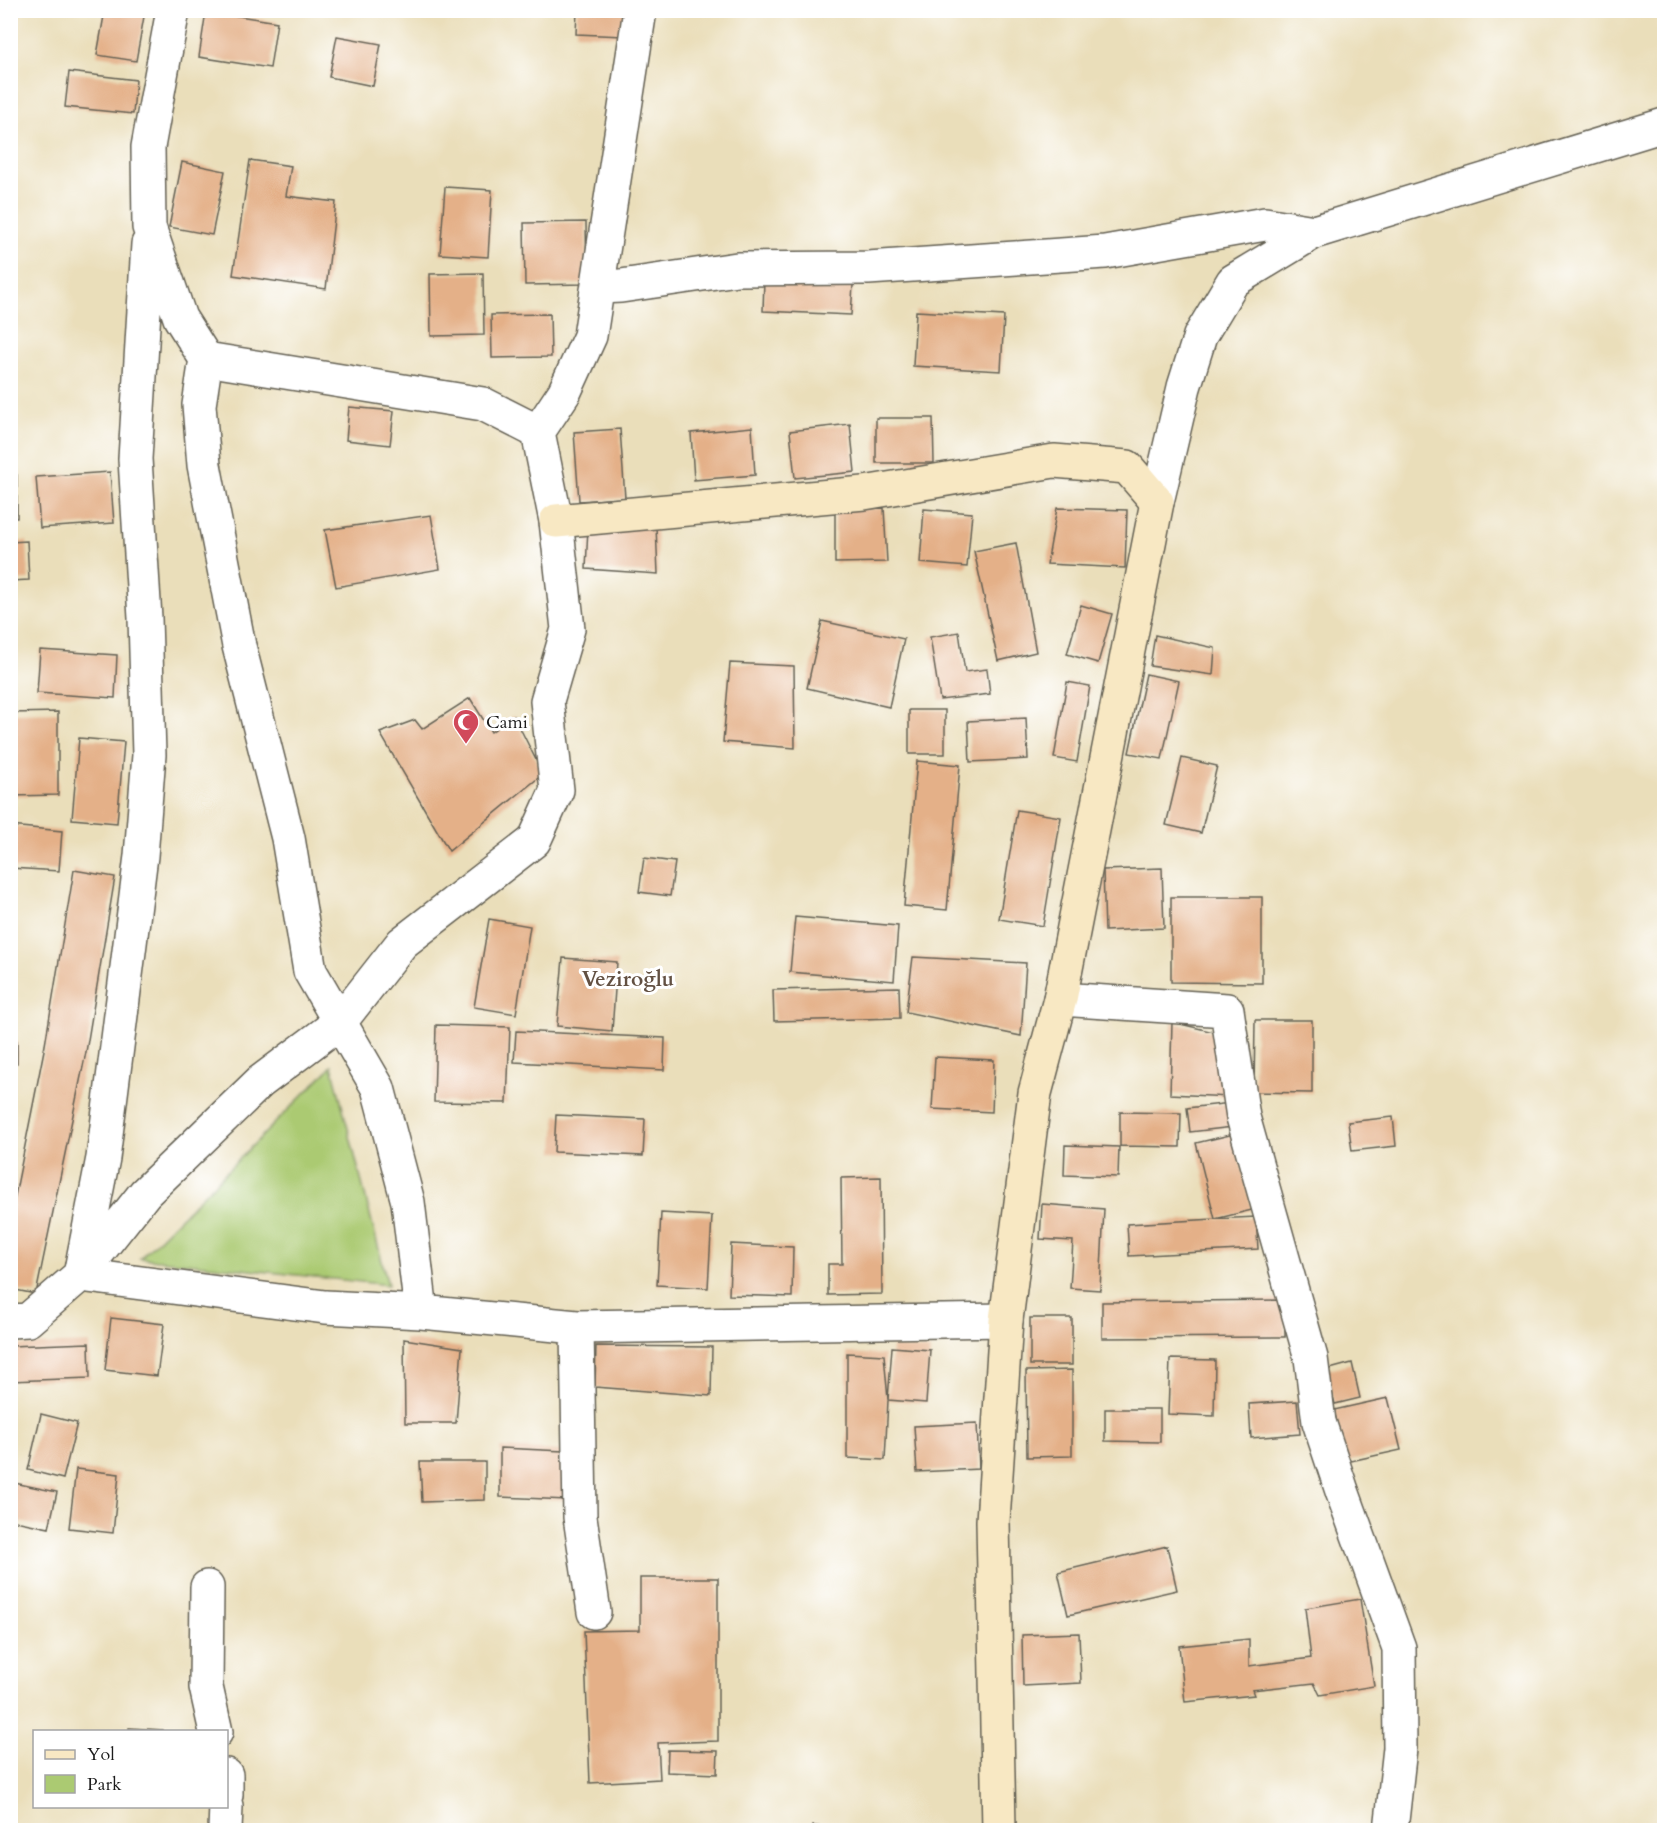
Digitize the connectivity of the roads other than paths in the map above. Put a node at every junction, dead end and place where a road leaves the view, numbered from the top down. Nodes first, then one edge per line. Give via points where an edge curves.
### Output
1 (174, 10) edge
2 (640, 10) edge
3 (1665, 125) edge
4 (149, 227) junction
5 (1314, 232) junction
6 (599, 287) junction
7 (206, 359) junction
8 (538, 432) junction
9 (1157, 502) junction
10 (556, 521) junction
11 (1060, 999) junction
12 (340, 1022) junction
13 (80, 1275) junction
14 (421, 1312) junction
15 (1006, 1320) junction
16 (10, 1321) edge
17 (577, 1327) junction
18 (207, 1587) dead end
19 (594, 1612) dead end
20 (216, 1730) edge
21 (226, 1808) edge
22 (225, 1830) edge
23 (999, 1830) edge
24 (1391, 1830) edge

1 - 4 street via 148,147
2 - 6 street
3 - 5 street
4 - 7 street via 180,318
4 - 13 street via 135,459 146,618 149,755 141,856 103,1158
5 - 6 street via 1265,225 1105,252 868,268 736,268
5 - 9 street via 1233,281 1200,336
6 - 8 street via 591,336 564,393
7 - 8 street via 483,404
7 - 12 street via 199,405 204,465 239,646 288,838 310,971
8 - 10 street
9 - 10 street via 1127,467 1054,461 864,493
9 - 11 street
10 - 12 street via 568,629 548,701 557,790 534,841 402,943
11 - 15 street via 1035,1093
11 - 24 street via 1227,1010 1243,1117 1311,1358 1319,1422 1399,1648 1400,1748
12 - 13 street via 260,1082 145,1193
12 - 14 street via 378,1088 408,1202
13 - 14 street via 325,1307
13 - 16 street via 28,1320
14 - 17 street
15 - 17 street
15 - 23 street via 993,1521
17 - 19 street via 580,1517
18 - 20 street via 206,1687
21 - 22 street

